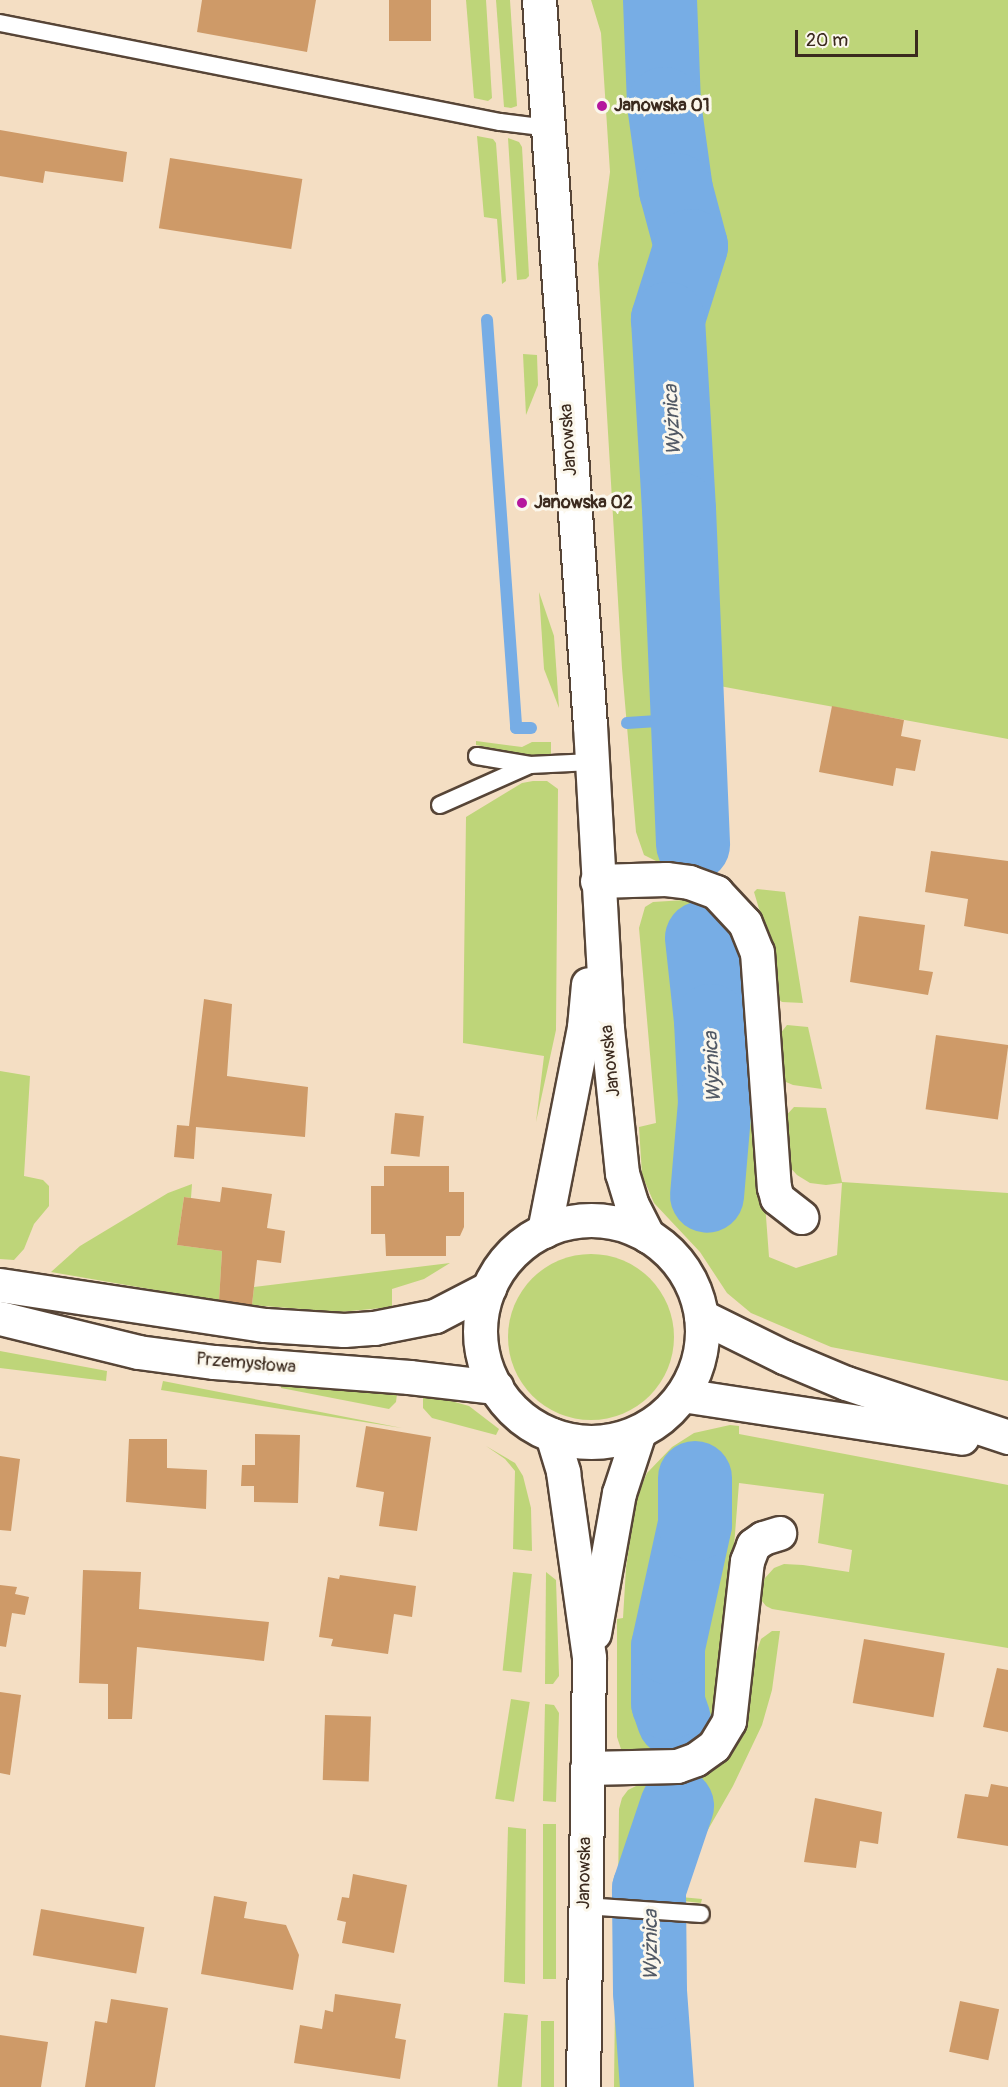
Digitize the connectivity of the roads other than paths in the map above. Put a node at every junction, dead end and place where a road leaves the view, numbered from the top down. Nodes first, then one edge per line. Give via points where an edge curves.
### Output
1 (539, 0) edge
2 (0, 23) edge
3 (548, 128) junction
4 (477, 756) dead end
5 (592, 762) junction
6 (530, 765) junction
7 (440, 805) dead end
8 (597, 881) junction
9 (801, 1217) dead end
10 (544, 1231) junction
11 (648, 1236) junction
12 (0, 1285) edge
13 (489, 1287) junction
14 (701, 1316) junction
15 (0, 1318) edge
16 (496, 1388) junction
17 (682, 1395) junction
18 (639, 1432) junction
19 (552, 1436) junction
20 (1008, 1437) edge
21 (1008, 1445) edge
22 (778, 1533) dead end
23 (589, 1658) junction
24 (587, 1768) junction
25 (585, 1906) junction
26 (701, 1914) dead end
27 (583, 2087) edge

1 - 3 street, Janowska
2 - 3 lane via 500,122
3 - 5 street, Janowska
4 - 6 lane
5 - 6 lane
5 - 8 street, Janowska
6 - 7 lane
8 - 9 street via 689,882 716,892 745,923 757,952 774,1186 777,1198
8 - 10 street, Janowska via 585,1026
8 - 11 street, Janowska via 622,1173 631,1203
10 - 11 street via 590,1220 610,1222
10 - 13 street via 507,1258
11 - 14 street via 664,1248 688,1279
12 - 13 street via 265,1325 334,1330 374,1328 435,1316
13 - 16 street via 481,1321 483,1355
14 - 17 street via 702,1344
14 - 20 street via 846,1383
15 - 16 street, Przemysłowa via 138,1352
16 - 19 street via 520,1416
17 - 18 street via 670,1410
17 - 21 street
18 - 19 street via 587,1443
18 - 23 street, Janowska via 619,1493
19 - 23 street, Janowska via 563,1472
22 - 24 street via 753,1545 747,1561 729,1721 714,1746 696,1760 677,1766
23 - 24 street, Janowska
24 - 25 street, Janowska
25 - 26 lane
25 - 27 street, Janowska

